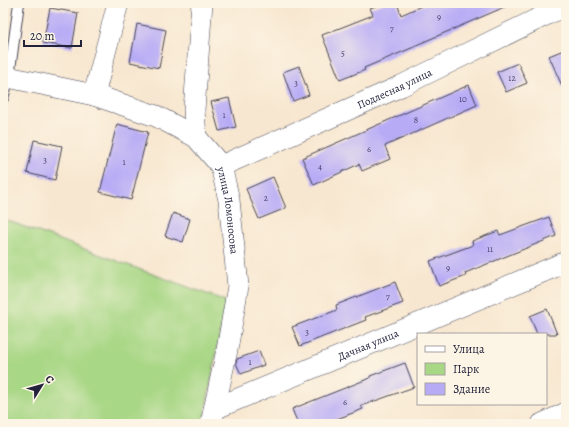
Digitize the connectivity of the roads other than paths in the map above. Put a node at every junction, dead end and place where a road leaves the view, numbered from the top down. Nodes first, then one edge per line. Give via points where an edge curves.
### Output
1 (19, 3) edge
2 (118, 3) edge
3 (202, 3) edge
4 (566, 6) edge
5 (6, 77) edge
6 (94, 95) junction
7 (3, 98) edge
8 (196, 137) junction
9 (221, 166) junction
10 (566, 262) edge
11 (566, 413) edge
12 (212, 416) edge
13 (542, 424) edge

1 - 5 lane
2 - 6 street
3 - 8 street via 194,110
4 - 9 street, Подлесная улица via 401,86
5 - 6 street, улица Ломоносова
5 - 7 lane
6 - 8 street, улица Ломоносова via 156,116
8 - 9 street, улица Ломоносова
9 - 12 street, улица Ломоносова via 229,200 238,286
10 - 12 street, Дачная улица
11 - 13 street

